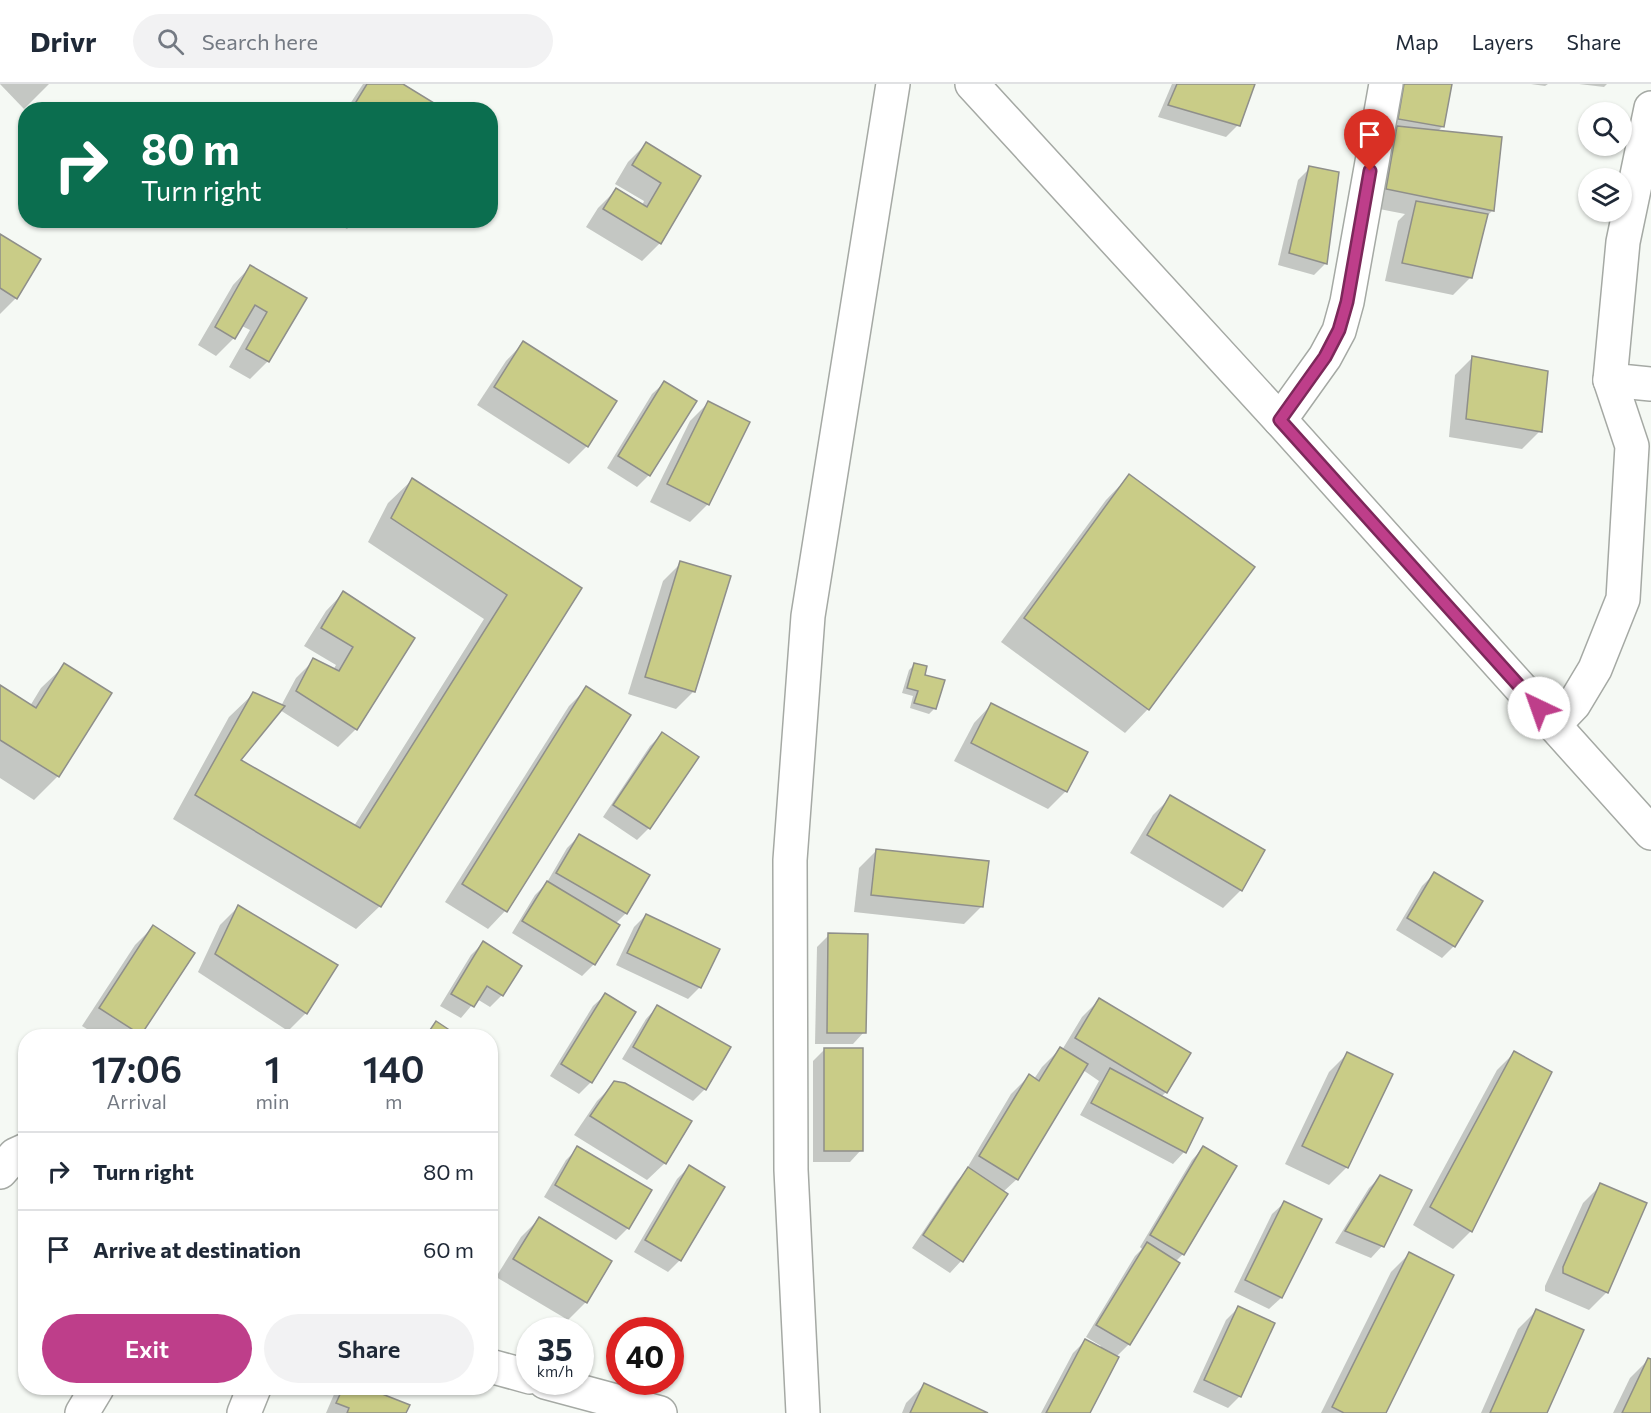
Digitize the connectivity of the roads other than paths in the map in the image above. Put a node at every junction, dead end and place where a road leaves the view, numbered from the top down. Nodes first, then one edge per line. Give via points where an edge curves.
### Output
1 (894, 84) edge
2 (972, 84) edge
3 (1386, 84) edge
4 (1651, 108) edge
5 (1610, 380) junction
6 (1651, 384) edge
7 (1280, 420) junction
8 (1554, 725) junction
9 (1651, 833) edge
10 (18, 1154) edge
11 (0, 1172) edge
12 (498, 1368) edge
13 (516, 1373) edge
14 (93, 1395) edge
15 (251, 1395) edge
16 (593, 1395) edge
17 (82, 1413) edge
18 (244, 1413) edge
19 (660, 1413) edge
20 (803, 1413) edge

1 - 20 street via 808,616 790,860 790,1170
2 - 7 street
3 - 7 street via 1339,330 1325,357
4 - 5 street via 1623,242
5 - 6 street
5 - 8 street via 1632,446 1623,599 1595,669 1574,704
7 - 8 street
8 - 9 street
10 - 11 street
12 - 13 street
14 - 17 street
15 - 18 street
16 - 19 street

